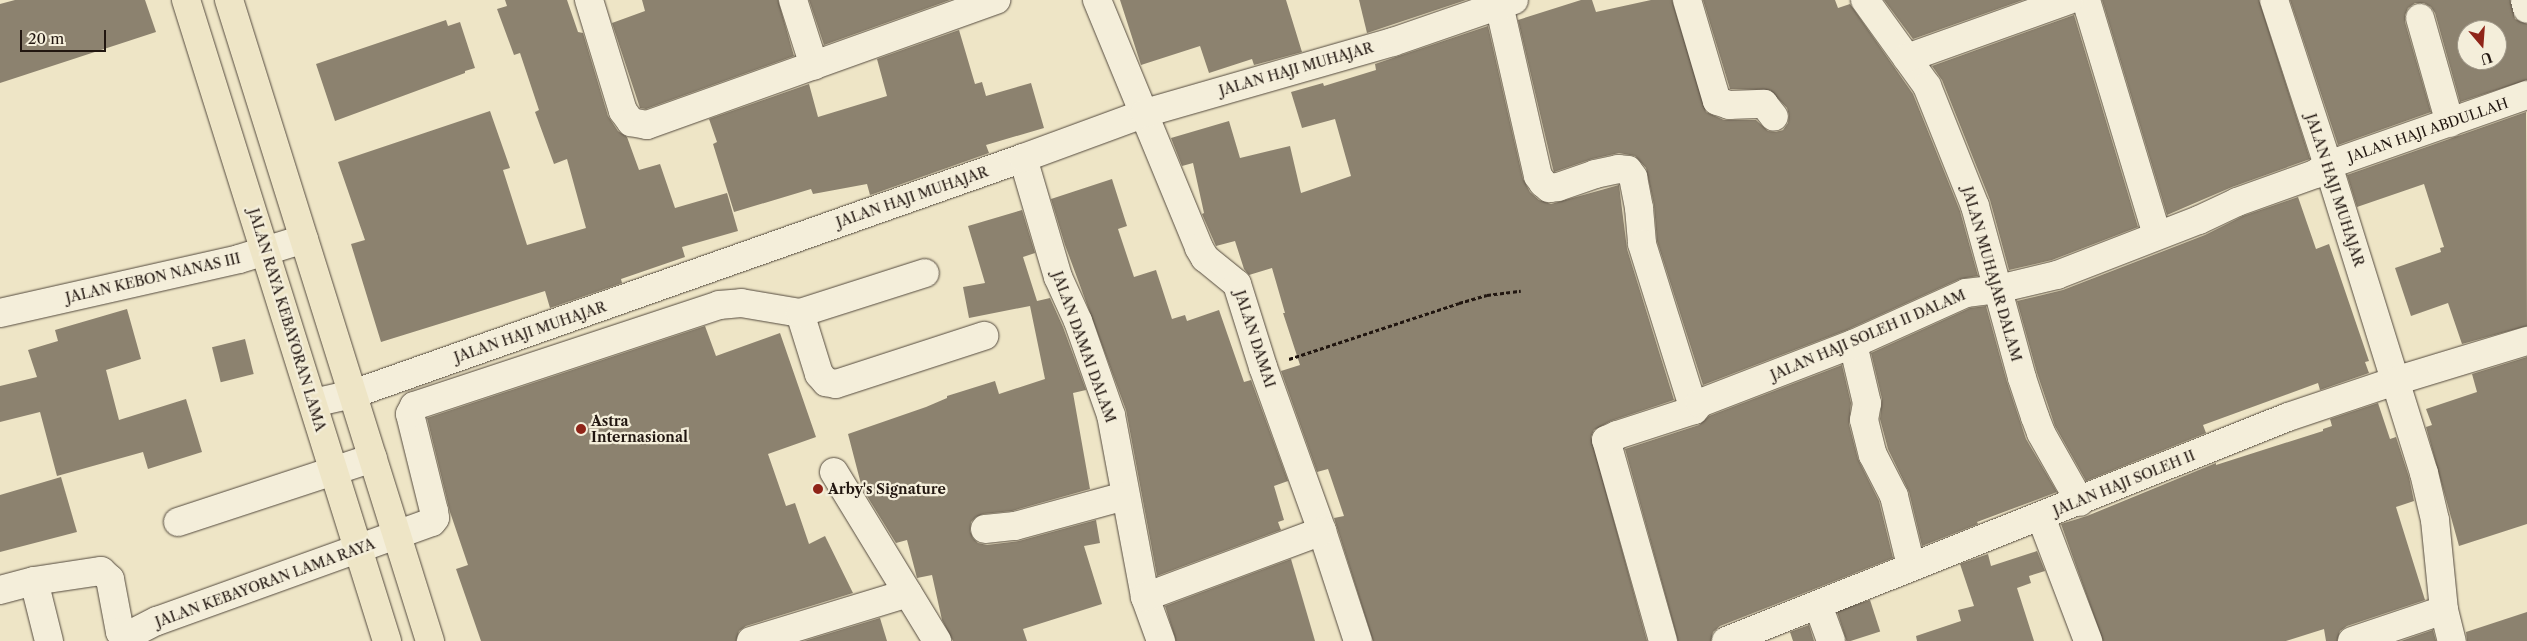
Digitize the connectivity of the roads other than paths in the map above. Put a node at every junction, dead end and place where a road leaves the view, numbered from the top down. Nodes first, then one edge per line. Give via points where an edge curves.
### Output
1 (186, 0) edge
2 (230, 0) edge
3 (589, 0) edge
4 (793, 0) edge
5 (996, 0) edge
6 (1097, 0) edge
7 (1687, 0) edge
8 (1866, 0) edge
9 (2069, 0) edge
10 (2086, 0) edge
11 (2274, 0) edge
12 (2525, 0) edge
13 (1504, 2) edge
14 (2527, 9) edge
15 (2420, 18) dead end
16 (1907, 58) junction
17 (814, 66) junction
18 (2527, 95) edge
19 (1144, 113) junction
20 (1774, 117) dead end
21 (2450, 122) junction
22 (1023, 158) junction
23 (2328, 165) junction
24 (2157, 235) junction
25 (304, 239) junction
26 (265, 252) junction
27 (925, 273) dead end
28 (1998, 289) junction
29 (0, 313) edge
30 (800, 313) junction
31 (984, 336) dead end
32 (2527, 341) edge
33 (1853, 344) junction
34 (2395, 381) junction
35 (353, 394) junction
36 (313, 403) junction
37 (1694, 410) junction
38 (372, 458) junction
39 (334, 470) junction
40 (834, 472) dead end
41 (1126, 496) junction
42 (2080, 502) junction
43 (2041, 517) junction
44 (178, 522) dead end
45 (985, 529) dead end
46 (1322, 532) junction
47 (397, 536) junction
48 (358, 548) junction
49 (1911, 566) junction
50 (34, 581) junction
51 (0, 590) edge
52 (908, 593) junction
53 (1145, 597) junction
54 (1818, 605) junction
55 (2444, 610) junction
56 (49, 641) edge
57 (387, 641) edge
58 (430, 641) edge
59 (751, 641) edge
60 (937, 641) edge
61 (1161, 641) edge
62 (1358, 641) edge
63 (1663, 641) edge
64 (1726, 641) edge
65 (1831, 641) edge
66 (2088, 641) edge
67 (2352, 641) edge
68 (2452, 641) edge

1 - 26 main road, JALAN RAYA KEBAYORAN LAMA
2 - 25 main road
3 - 17 street via 623,111 638,125 655,123
4 - 17 street
5 - 17 street
6 - 19 street, JALAN DAMAI
7 - 20 street via 1717,101 1729,105 1764,104
8 - 16 street, JALAN MUHAJAR DALAM
9 - 16 street
10 - 24 street
11 - 23 street, JALAN HAJI MUHAJAR
12 - 14 street
13 - 19 street, JALAN HAJI MUHAJAR via 1393,42
13 - 37 street via 1538,176 1543,183 1550,188 1558,188 1618,169 1628,170 1633,177 1642,244
15 - 21 street
16 - 28 street, JALAN MUHAJAR DALAM via 1927,86 1975,206
18 - 21 street, JALAN HAJI ABDULLAH
19 - 22 street, JALAN HAJI MUHAJAR
19 - 46 street, JALAN DAMAI via 1201,253 1237,284
21 - 23 street, JALAN HAJI ABDULLAH
22 - 35 street, JALAN HAJI MUHAJAR
22 - 41 street, JALAN DAMAI DALAM via 1058,277 1078,321 1111,415
23 - 24 street, JALAN HAJI SOLEH II DALAM via 2315,174
23 - 34 street, JALAN HAJI MUHAJAR
24 - 28 street, JALAN HAJI SOLEH II DALAM via 2057,275
25 - 26 street, JALAN KEBON NANAS III
25 - 35 main road
26 - 29 street, JALAN KEBON NANAS III
26 - 36 main road, JALAN RAYA KEBAYORAN LAMA
27 - 30 street
28 - 33 street, JALAN HAJI SOLEH II DALAM via 1966,293
28 - 42 street, JALAN MUHAJAR DALAM via 2035,417
30 - 31 street via 819,374 826,382 836,384
30 - 47 street, JALAN KEBAYORAN LAMA RAYA via 741,303 719,305 414,406 410,414 434,518 432,522
32 - 34 street, JALAN HAJI SOLEH II
33 - 37 street, JALAN HAJI SOLEH II DALAM via 1700,403
33 - 49 street via 1867,403 1864,420 1873,455 1894,496
34 - 42 street, JALAN HAJI SOLEH II via 2288,417
34 - 55 street, JALAN HAJI MUHAJAR via 2435,520
35 - 36 street, JALAN HAJI MUHAJAR
35 - 38 main road
36 - 39 main road, JALAN RAYA KEBAYORAN LAMA
37 - 63 street, JALAN HAJI SOLEH II DALAM via 1606,440
38 - 39 street
38 - 47 main road
39 - 44 street
39 - 48 main road, JALAN RAYA KEBAYORAN LAMA
40 - 52 street
41 - 45 street via 1015,526
41 - 53 street, JALAN DAMAI DALAM
42 - 43 street, JALAN HAJI SOLEH II
43 - 49 street, JALAN HAJI SOLEH II
43 - 66 street
46 - 53 street
46 - 62 street, JALAN DAMAI
47 - 48 street, JALAN KEBAYORAN LAMA RAYA
47 - 58 main road
48 - 50 street, JALAN KEBAYORAN LAMA RAYA via 158,621 127,636 120,632 110,579 106,573 101,571
48 - 57 main road, JALAN RAYA KEBAYORAN LAMA
49 - 54 street, JALAN HAJI SOLEH II
50 - 51 street, JALAN KEBAYORAN LAMA RAYA
50 - 56 street
52 - 59 street
52 - 60 street
53 - 61 street, JALAN DAMAI DALAM
54 - 64 street, JALAN HAJI SOLEH II
54 - 65 street
55 - 67 street
55 - 68 street, JALAN HAJI MUHAJAR

